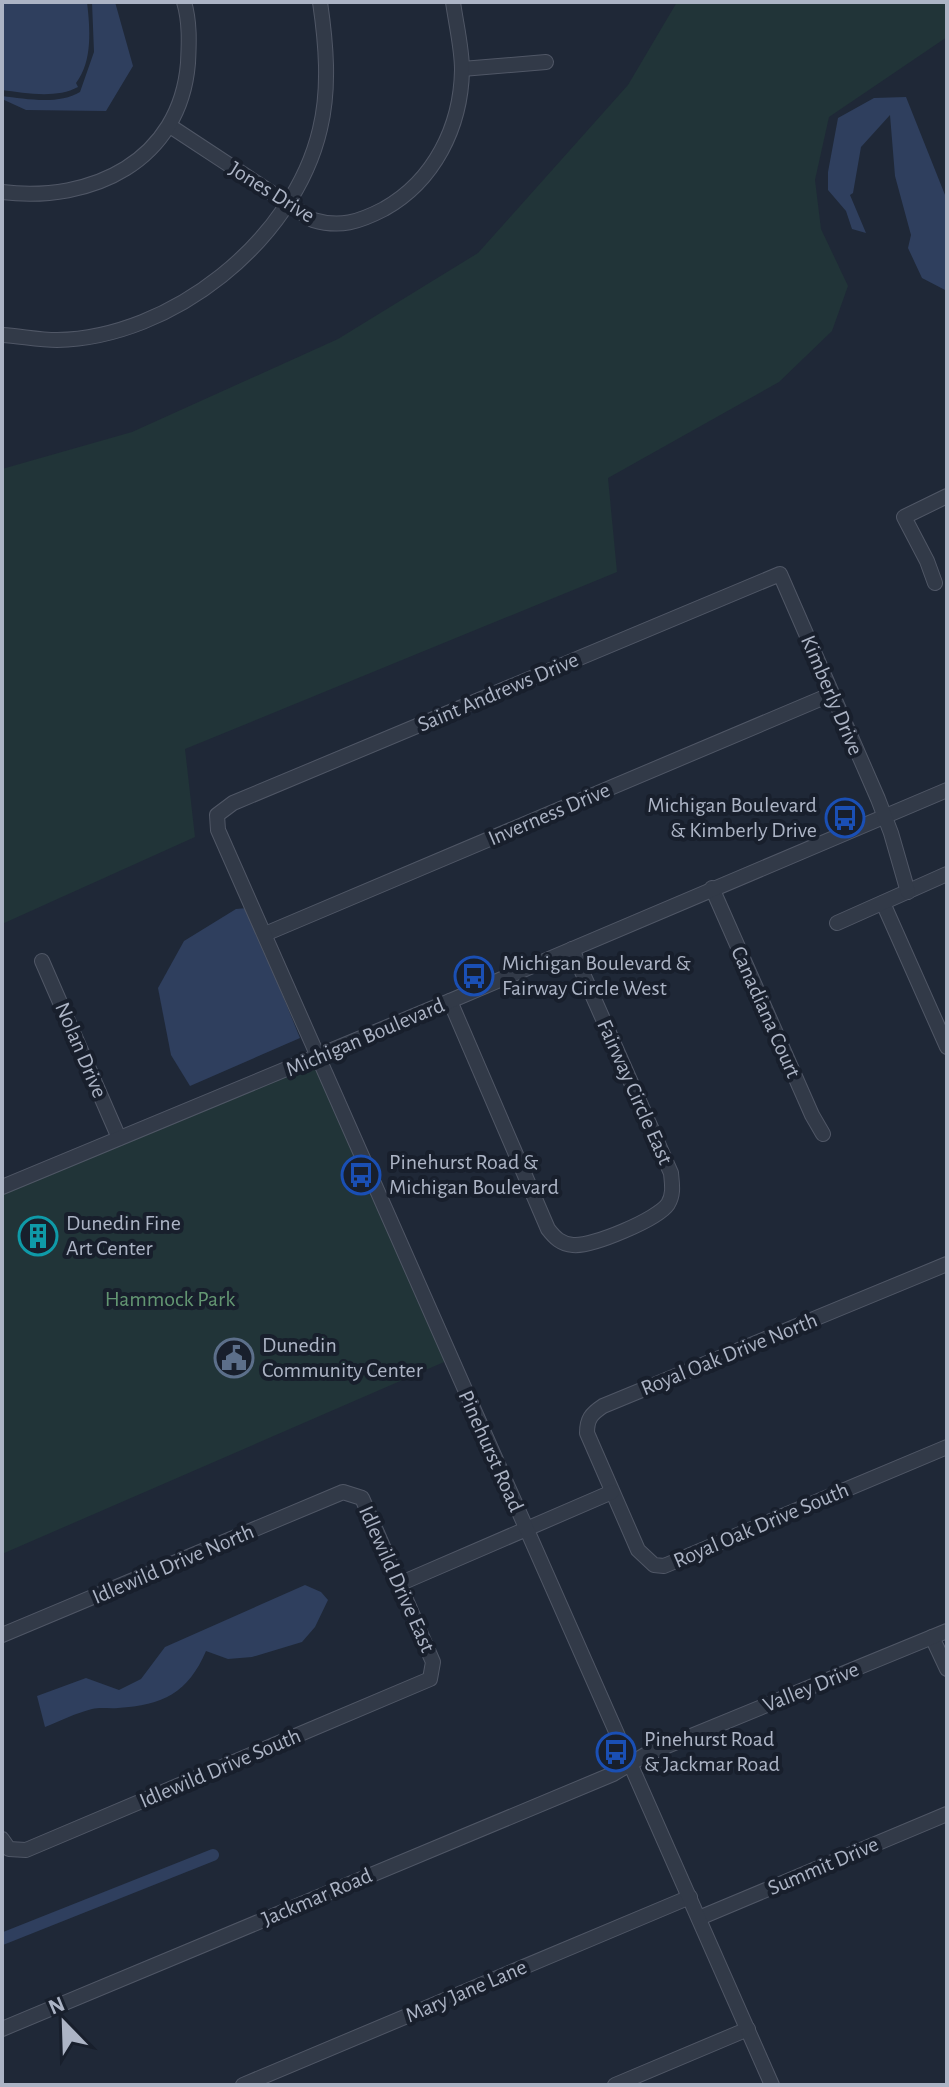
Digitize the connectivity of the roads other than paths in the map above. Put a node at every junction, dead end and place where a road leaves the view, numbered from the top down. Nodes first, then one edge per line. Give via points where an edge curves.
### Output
1 (184, 2) edge
2 (320, 2) edge
3 (453, 2) edge
4 (546, 62) dead end
5 (462, 69) junction
6 (170, 126) junction
7 (2, 192) edge
8 (287, 205) junction
9 (2, 335) edge
10 (947, 496) edge
11 (780, 574) joint
12 (935, 583) dead end
13 (832, 694) junction
14 (947, 790) edge
15 (217, 815) joint
16 (884, 816) junction
17 (947, 874) edge
18 (712, 888) junction
19 (908, 892) junction
20 (883, 903) junction
21 (837, 923) dead end
22 (265, 934) junction
23 (572, 949) junction
24 (42, 961) dead end
25 (450, 1001) junction
26 (947, 1047) edge
27 (320, 1056) junction
28 (823, 1134) dead end
29 (119, 1138) junction
30 (2, 1187) edge
31 (947, 1264) edge
32 (947, 1447) edge
33 (343, 1492) joint
34 (612, 1492) junction
35 (525, 1529) junction
36 (399, 1584) junction
37 (947, 1631) edge
38 (2, 1635) edge
39 (932, 1637) junction
40 (947, 1669) edge
41 (430, 1679) joint
42 (631, 1764) junction
43 (947, 1814) edge
44 (6, 1844) edge
45 (690, 1897) junction
46 (699, 1918) junction
47 (2, 2029) edge
48 (748, 2029) junction
49 (243, 2085) edge
50 (615, 2085) edge
51 (772, 2085) edge

1 - 6 street via 187,76
2 - 8 street via 325,34 323,115 305,173
3 - 5 street, Jones Drive
4 - 5 street
5 - 8 street, Jones Drive via 447,141 422,181 403,198 373,215 332,225
6 - 7 street via 138,159 90,187 56,194
6 - 8 street, Jones Drive
8 - 9 street via 217,279 186,301 132,326 57,340
10 - 12 street via 904,517
11 - 13 street, Kimberly Drive
11 - 15 street, Saint Andrews Drive via 233,803
13 - 16 street, Kimberly Drive
13 - 22 street, Inverness Drive
14 - 16 street, Michigan Boulevard
15 - 22 street, Pinehurst Road via 218,830
16 - 18 street, Michigan Boulevard
16 - 19 street, Kimberly Drive
17 - 19 street
18 - 23 street, Michigan Boulevard
18 - 28 street, Canadiana Court
19 - 20 street
20 - 21 street
20 - 26 street
22 - 27 street, Pinehurst Road
23 - 25 street, Michigan Boulevard
23 - 25 street, Fairway Circle East via 671,1173 670,1202 610,1236 571,1245 548,1229
24 - 29 street, Nolan Drive
25 - 27 street, Michigan Boulevard
27 - 29 street, Michigan Boulevard
27 - 35 street, Pinehurst Road
29 - 30 street, Michigan Boulevard
31 - 34 street, Royal Oak Drive North via 591,1414 587,1433
32 - 34 street, Royal Oak Drive South via 664,1566 654,1565 638,1550
33 - 36 street, Idlewild Drive East via 362,1498
33 - 38 street, Idlewild Drive North
34 - 35 street
35 - 36 street
35 - 42 street, Pinehurst Road
36 - 41 street, Idlewild Drive East via 433,1662
37 - 39 street, Valley Drive
39 - 40 street
39 - 42 street, Valley Drive
41 - 44 street, Idlewild Drive South via 26,1850
42 - 45 street, Pinehurst Road
42 - 47 street, Jackmar Road
43 - 46 street, Summit Drive
45 - 46 street, Pinehurst Road
45 - 49 street, Mary Jane Lane
46 - 48 street, Pinehurst Road
48 - 50 street
48 - 51 street, Pinehurst Road

